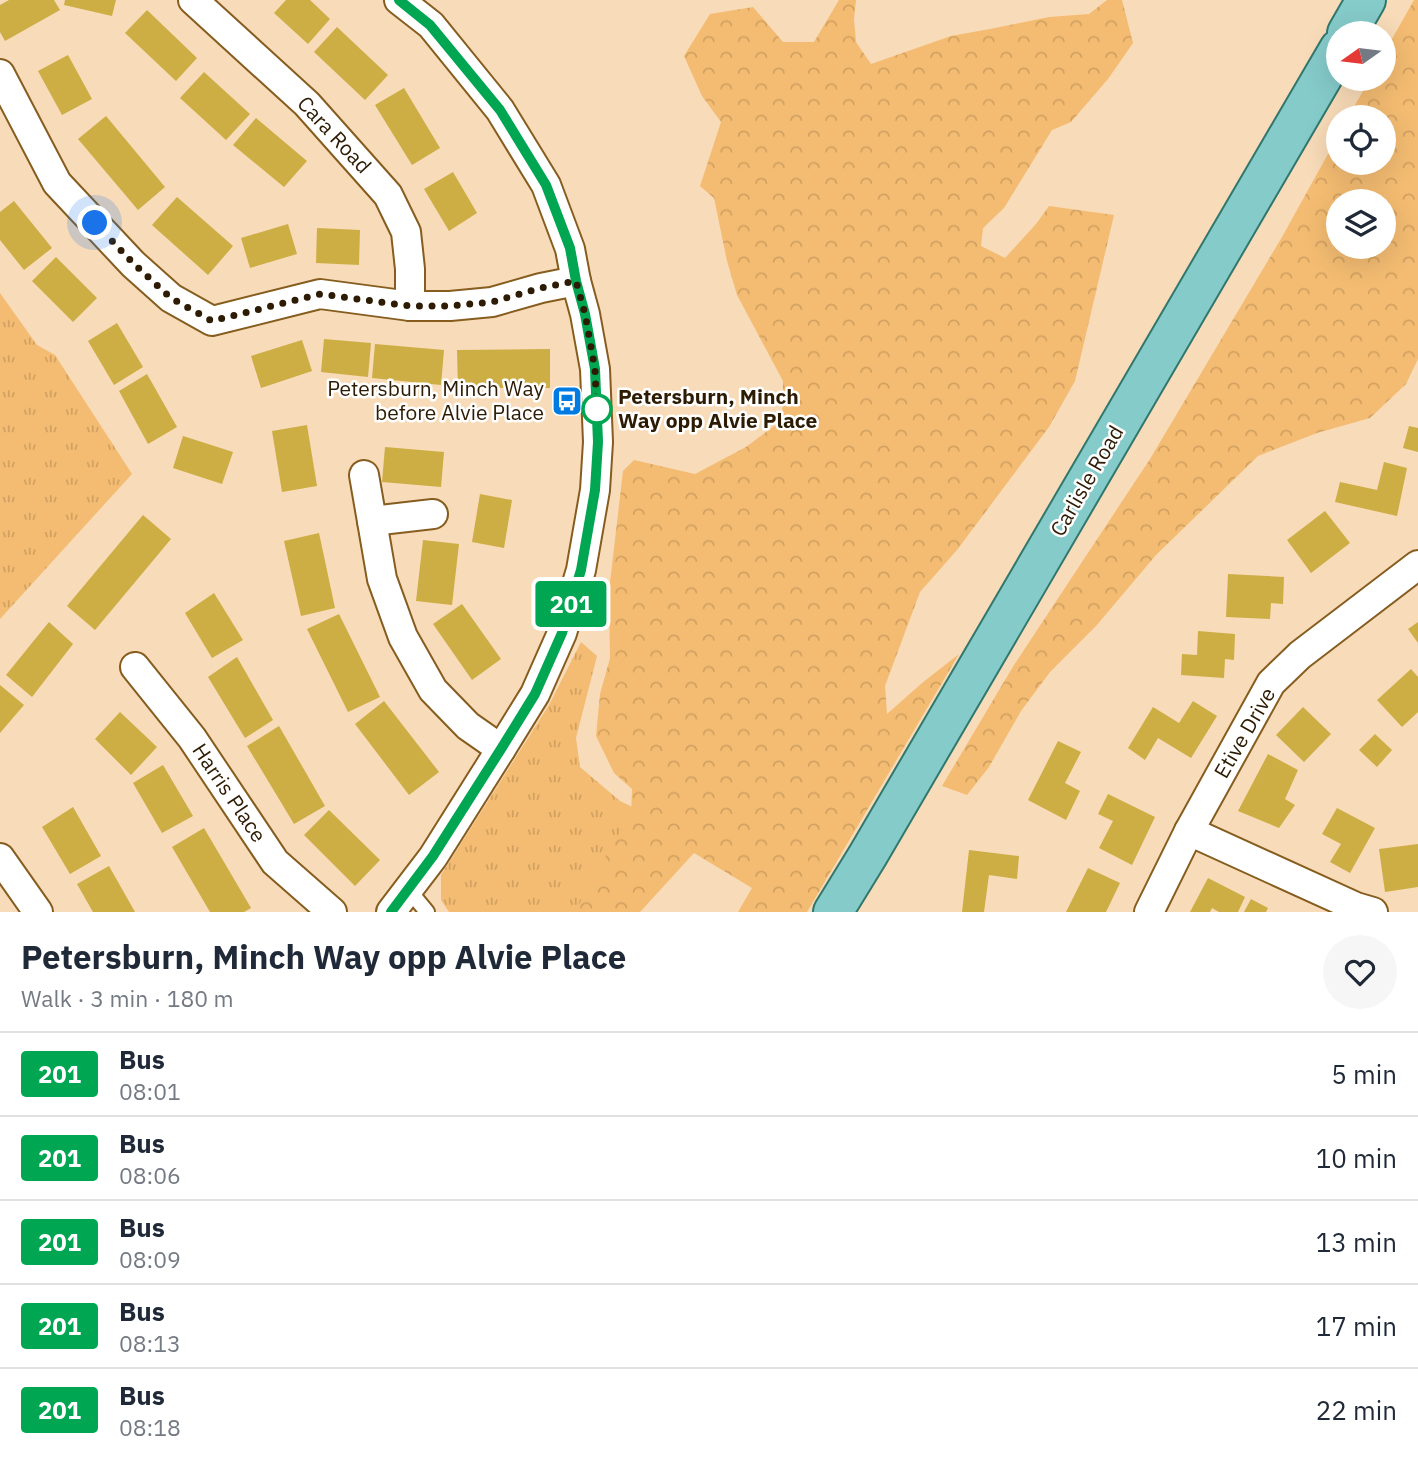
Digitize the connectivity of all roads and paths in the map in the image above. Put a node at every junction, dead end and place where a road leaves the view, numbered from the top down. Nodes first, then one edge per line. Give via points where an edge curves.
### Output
1 (193, 0) edge
2 (399, 0) edge
3 (1366, 0) edge
4 (1355, 21) edge
5 (1326, 70) edge
6 (0, 74) edge
7 (576, 281) junction
8 (410, 306) junction
9 (364, 475) dead end
10 (433, 514) dead end
11 (372, 521) junction
12 (1418, 565) edge
13 (135, 667) dead end
14 (501, 749) junction
15 (1189, 831) junction
16 (0, 858) edge
17 (408, 889) junction
18 (38, 912) edge
19 (332, 912) edge
20 (391, 912) edge
21 (427, 912) edge
22 (833, 912) edge
23 (1149, 912) edge
24 (1373, 912) edge

1 - 8 street, Cara Road via 307,104 388,195 405,232
2 - 7 street via 430,25 500,110 546,185 570,248
3 - 4 main road
5 - 22 main road, Carlisle Road
6 - 8 street via 57,183 171,298 212,321 320,294
7 - 8 street via 492,302
7 - 14 street via 595,369 595,490 581,570 562,633 535,694
9 - 11 street
10 - 11 street
11 - 14 street via 382,579 403,637 433,690 468,726
12 - 15 street, Etive Drive via 1300,655 1271,684
13 - 19 street, Harris Place via 192,738 275,862
14 - 17 street
15 - 23 street, Etive Drive
15 - 24 street
16 - 18 street
17 - 20 street
17 - 21 lane

